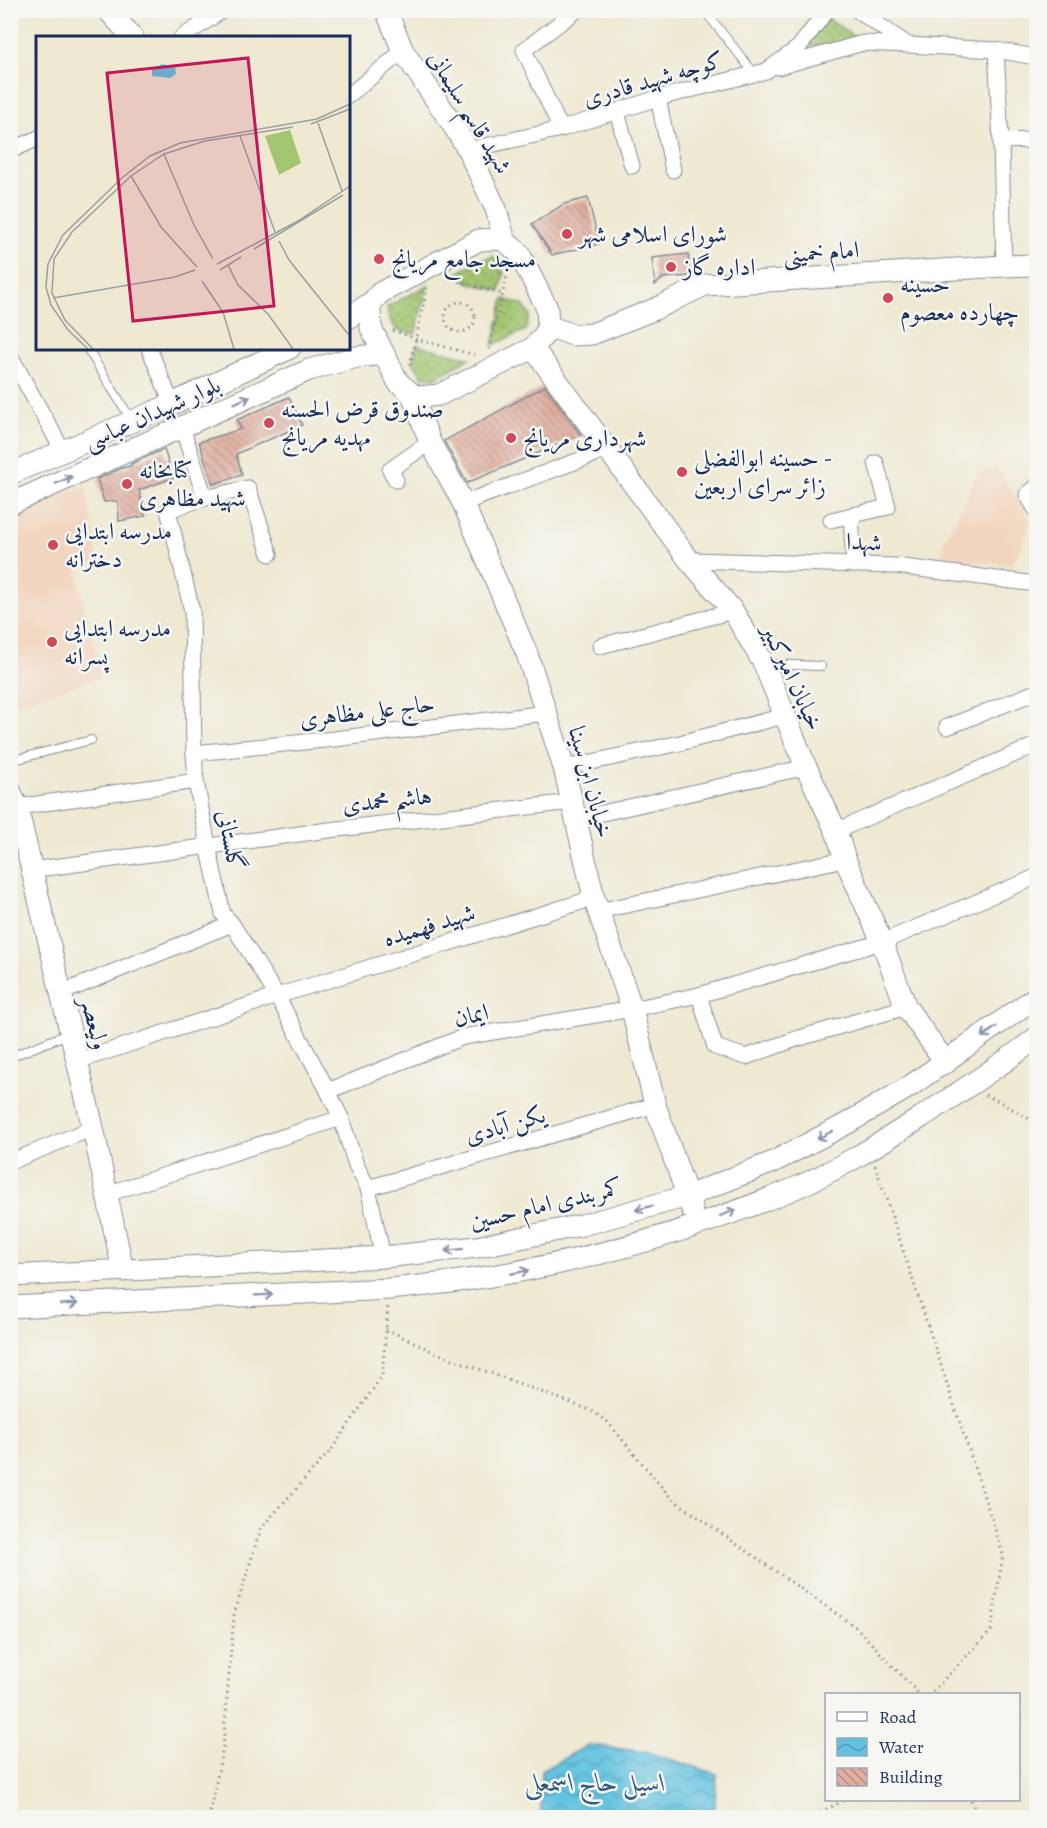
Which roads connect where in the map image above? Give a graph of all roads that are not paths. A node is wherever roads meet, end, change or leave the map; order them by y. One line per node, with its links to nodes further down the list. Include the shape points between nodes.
1 (108, 10): 8 (main road)
2 (223, 10): 9 (street)
3 (386, 10): 12 (main road, شهید قاسم سلیمانی)
4 (577, 10): 18 (street, via 524,50)
5 (704, 10): 14 (lane)
6 (826, 10): 14 (street, کوچه شهید قادری, via 800,47)
7 (856, 10): 10 (street)
8 (131, 36)
9 (184, 36)
10 (908, 45): 11 (street); 14 (street, via 863,43)
11 (996, 50): 13 (street); 21 (street)
12 (404, 51): 15 (street); 22 (main road, شهید قاسم سلیمانی)
13 (1036, 57)
14 (760, 72): 16 (street, کوچه شهید قادری)
15 (350, 94)
16 (658, 98): 17 (street, کوچه شهید قادری); 25 (street)
17 (616, 112): 18 (street, کوچه شهید قادری); 24 (street)
18 (561, 129): 22 (street, کوچه شهید قادری)
19 (36, 139): 23 (street)
20 (1036, 140): 21 (street)
21 (1001, 141): 28 (street)
22 (468, 150): 26 (main road, شهید قاسم سلیمانی, via 496,209)
23 (10, 151)
24 (632, 166)
25 (673, 170)
26 (505, 241): 29 (main road, via 479,240 380,293); 31 (main road, via 519,253 547,308)
27 (1036, 265): 28 (main road, امام خمینی)
28 (1004, 266): 31 (main road, امام خمینی, via 705,285 592,334 573,335)
29 (372, 302): 30 (main road); 36 (main road, via 371,328)
30 (350, 317)
31 (548, 326): 32 (main road)
32 (533, 348): 38 (main road, via 439,395); 43 (main road, خیابان امیرکبیر)
33 (88, 350): 40 (lane)
34 (150, 350): 39 (street)
35 (286, 350): 39 (main road, بلوار شهیدان عباسی)
36 (395, 350): 38 (main road, via 398,382); 41 (main road, بلوار شهیدان عباسی, one-way to 36, via 309,370)
37 (10, 355): 44 (street)
38 (412, 394): 42 (main road, خیابان ابن سینا)
39 (172, 404): 40 (main road, بلوار شهیدان عباسی)
40 (132, 422): 44 (main road, بلوار شهیدان عباسی)
41 (182, 427): 49 (street); 51 (main road, بلوار شهیدان عباسی, one-way to 41)
42 (430, 442): 47 (street, via 390,470); 50 (main road, خیابان ابن سینا)
43 (607, 450): 50 (street); 56 (main road, خیابان امیرکبیر)
44 (63, 451): 46 (main road, بلوار شهیدان عباسی)
45 (876, 463): 53 (street, via 888,507)
46 (10, 474)
47 (396, 480)
48 (1032, 491): 52 (street)
49 (205, 498): 55 (street, via 248,488); 69 (street, گلستانی, via 168,510 192,611)
50 (463, 503): 64 (main road, خیابان ابن سینا, via 527,654)
51 (10, 504)
52 (1036, 510)
53 (851, 515): 54 (street); 57 (street)
54 (831, 520)
55 (270, 554)
56 (688, 560): 57 (street, شهدا); 59 (main road, خیابان امیرکبیر)
57 (854, 565): 58 (street, شهدا, via 896,566)
58 (1036, 584)
59 (733, 611): 60 (street); 61 (main road, خیابان امیرکبیر)
60 (600, 646)
61 (764, 664): 62 (lane); 65 (main road, خیابان امیرکبیر)
62 (820, 666)
63 (1036, 692): 66 (street)
64 (546, 713): 69 (street, حاج علی مظاهری); 72 (main road, خیابان ابن سینا)
65 (784, 716): 71 (main road, خیابان امیرکبیر); 72 (street)
66 (947, 727)
67 (91, 740): 70 (lane)
68 (1036, 745): 76 (street)
69 (194, 753): 73 (street, گلستانی)
70 (10, 761)
71 (806, 767): 75 (street, هاشم محمدی); 76 (main road, خیابان امیرکبیر)
72 (564, 768): 75 (main road, خیابان ابن سینا)
73 (196, 781): 74 (street); 77 (street, گلستانی)
74 (14, 798): 79 (main road, ولیعصر)
75 (574, 811): 77 (street, هاشم محمدی, via 328,830); 81 (main road, خیابان ابن سینا)
76 (836, 831): 78 (main road, خیابان امیرکبیر)
77 (208, 846): 79 (street, هاشم محمدی); 82 (street, گلستانی, via 223,914)
78 (844, 859): 81 (street, شهید فهمیده); 83 (main road, خیابان امیرکبیر)
79 (31, 870): 84 (main road, ولیعصر)
80 (1036, 877): 83 (street, ایمان)
81 (596, 904): 86 (street, شهید فهمیده); 89 (main road, خیابان ابن سینا)
82 (232, 924): 84 (street); 86 (street, گلستانی)
83 (882, 942): 85 (street, ایمان); 88 (main road, خیابان امیرکبیر)
84 (61, 993): 90 (main road, ولیعصر)
85 (699, 994): 88 (street, via 715,1047 746,1057); 89 (street, ایمان)
86 (277, 996): 93 (street, شهید فهمیده); 95 (street, گلستانی)
87 (1036, 997): 94 (main road, کمربندی امام حسین, one-way to 94)
88 (906, 1007): 94 (main road, خیابان امیرکبیر)
89 (632, 1009): 95 (street, ایمان, via 463,1037); 96 (main road, خیابان ابن سینا)
90 (71, 1032): 92 (lane); 93 (main road, ولیعصر)
91 (1036, 1038): 103 (main road, one-way to 91, via 795,1188 870,1149 967,1088)
92 (10, 1057)
93 (78, 1061): 98 (main road, ولیعصر)
94 (946, 1063): 102 (main road, کمربندی امام حسین, one-way to 102, via 909,1088 773,1162)
95 (328, 1091): 97 (street, گلستانی)
96 (655, 1105): 100 (street, یکن آبادی); 102 (main road, خیابان ابن سینا)
97 (341, 1118): 100 (street, گلستانی); 101 (street)
98 (93, 1128): 99 (street); 101 (main road, ولیعصر)
99 (10, 1162)
100 (368, 1188): 104 (street, گلستانی)
101 (107, 1194): 105 (main road, ولیعصر)
102 (688, 1196): 103 (main road, خیابان ابن سینا); 104 (main road, کمربندی امام حسین, one-way to 104, via 530,1237)
103 (697, 1224): 107 (main road, one-way to 103, via 389,1289 486,1278 563,1263)
104 (382, 1257): 105 (main road, کمربندی امام حسین)
105 (123, 1271): 106 (main road, کمربندی امام حسین)
106 (10, 1276)
107 (10, 1307)

